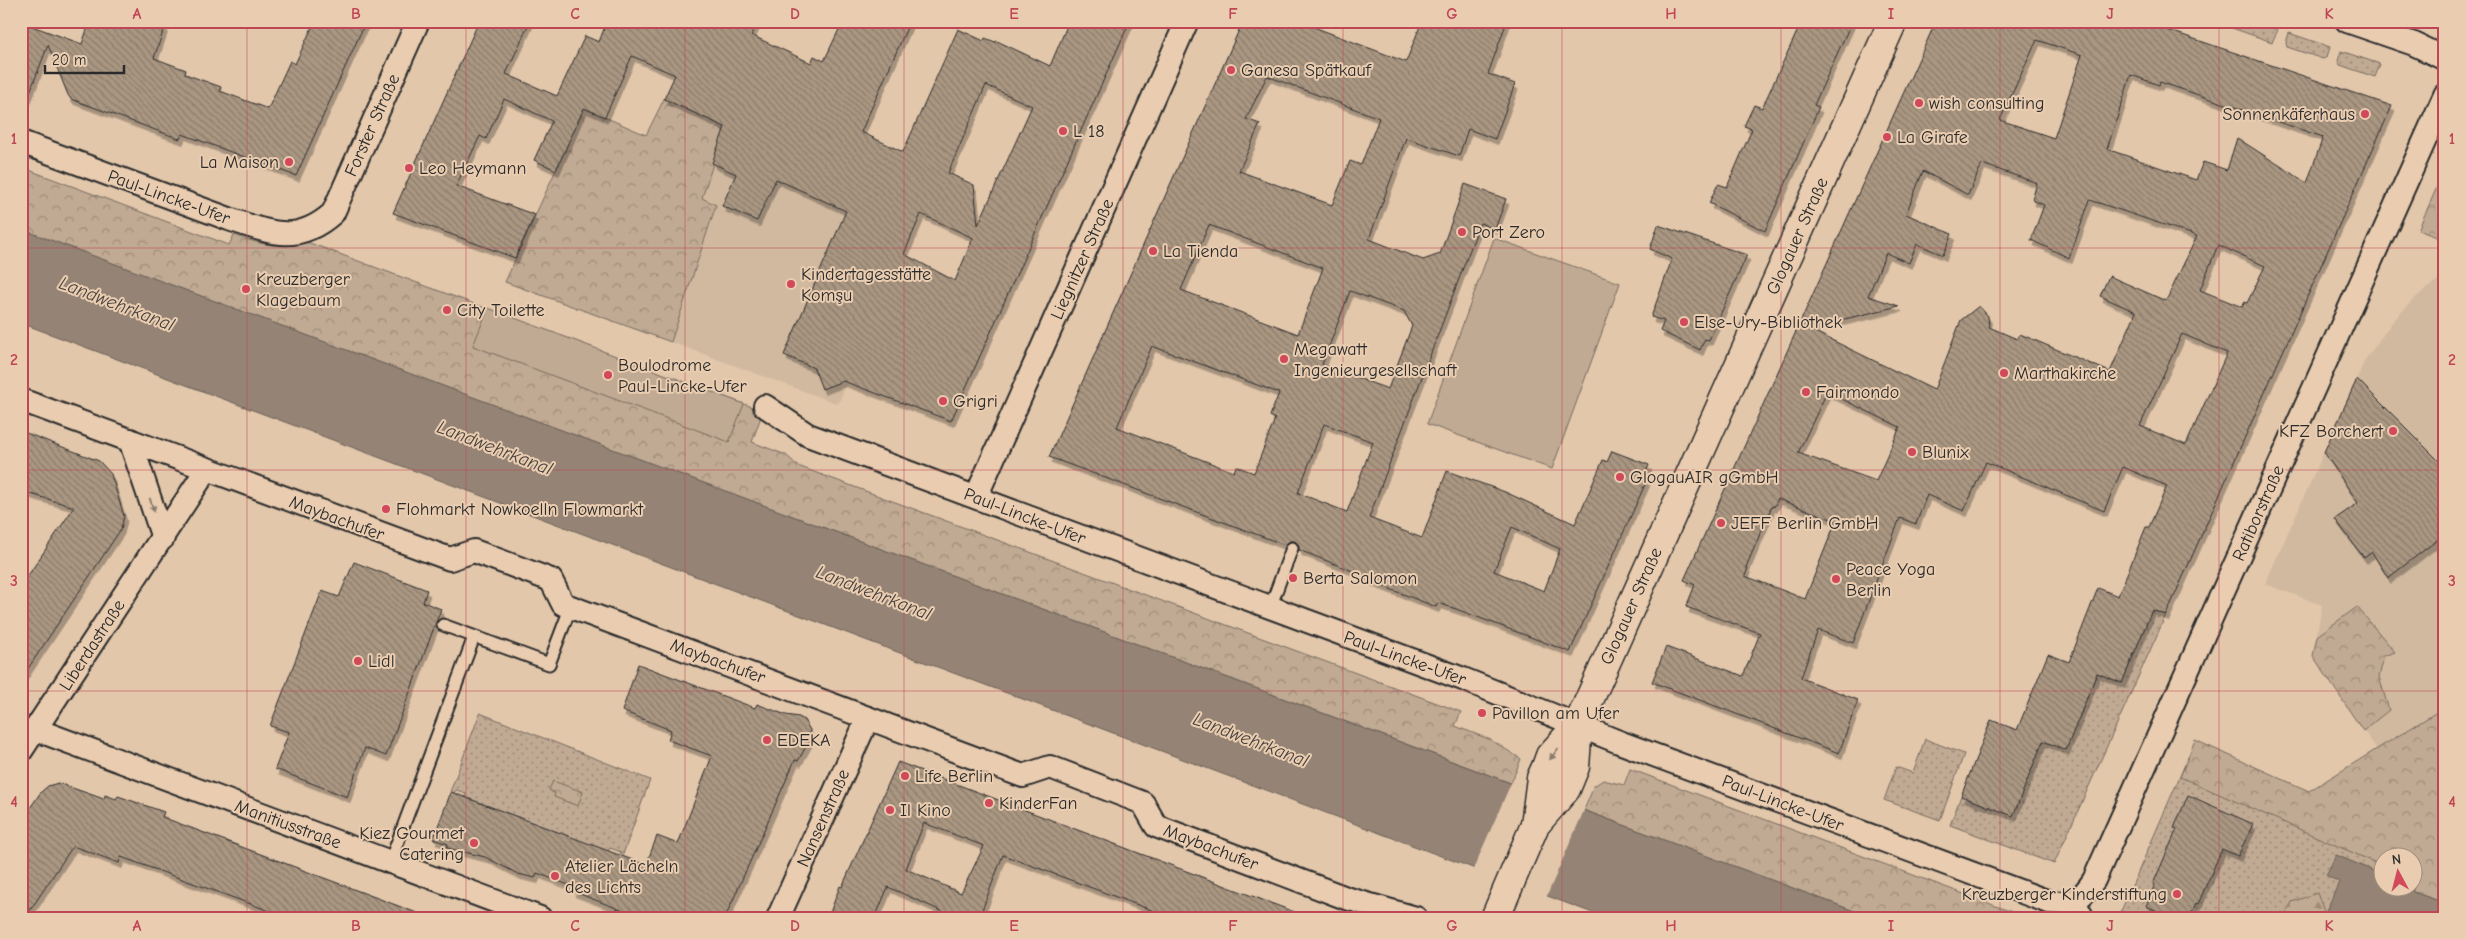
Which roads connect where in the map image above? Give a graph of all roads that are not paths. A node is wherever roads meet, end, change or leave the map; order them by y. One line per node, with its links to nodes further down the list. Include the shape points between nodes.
1 (418, 21): 8 (street, Forster Straße, via 333,213)
2 (1187, 21): 13 (street, Liegnitzer Straße)
3 (1893, 21): 21 (street, Glogauer Straße)
4 (2347, 21): 5 (street, via 2414,44)
5 (2445, 59)
6 (2445, 95): 26 (street, Ratiborstraße, via 2098,871)
7 (21, 142): 8 (street, Paul-Lincke-Ufer, via 263,230 292,235)
8 (320, 225)
9 (21, 400): 11 (street, Maybachufer)
10 (765, 406): 13 (street, Paul-Lincke-Ufer, via 808,435)
11 (130, 440): 12 (street, Maybachufer); 14 (street, one-way to 14)
12 (207, 469): 14 (street, Liberdastraße); 16 (street, Maybachufer, via 450,559 474,551 551,580 563,604)
13 (976, 497): 17 (street, Paul-Lincke-Ufer)
14 (163, 538): 22 (street, Liberdastraße)
15 (1292, 548): 17 (lane)
16 (571, 606): 19 (lane, via 549,664); 20 (street, Maybachufer)
17 (1270, 608): 21 (street, Paul-Lincke-Ufer)
18 (443, 625): 19 (lane)
19 (474, 637): 24 (lane)
20 (868, 718): 28 (street, Nansenstraße); 29 (street, Maybachufer, via 1023,776 1050,767 1143,802 1156,826 1346,898)
21 (1578, 725): 25 (street, Paul-Lincke-Ufer); 30 (street, Glogauer Straße, via 1550,756 1541,778 1550,792)
22 (37, 730): 23 (street, Liberdastraße); 24 (street, Manitiusstraße)
23 (21, 752)
24 (390, 862): 27 (street, Manitiusstraße)
25 (2048, 902): 26 (street, Ratiborstraße)
26 (2084, 909)
27 (540, 918)
28 (778, 918)
29 (1416, 918)
30 (1495, 918)

